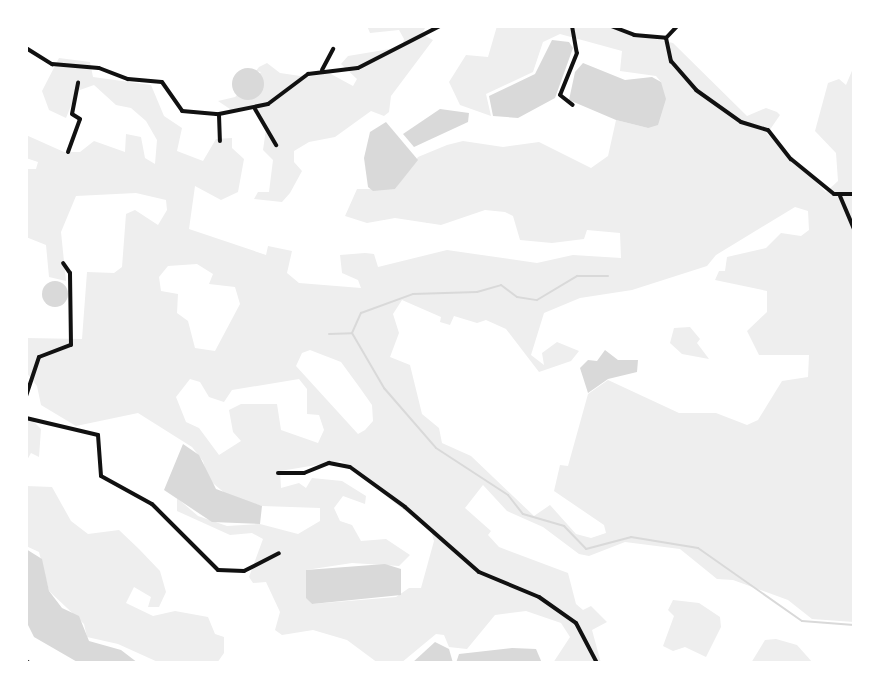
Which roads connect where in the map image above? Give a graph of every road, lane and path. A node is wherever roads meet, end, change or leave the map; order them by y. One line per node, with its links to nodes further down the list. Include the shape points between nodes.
1 (440, 26): 8 (street, via 358,68)
2 (572, 26): 10 (street, via 577,53 560,95)
3 (611, 26): 5 (street)
4 (677, 26): 5 (street)
5 (666, 38): 17 (street, via 671,61 696,90 741,122 768,130 791,159)
6 (26, 48): 12 (street, via 52,64 162,82 182,111)
7 (333, 49): 8 (street)
8 (322, 70): 11 (street, via 298,79)
9 (78, 83): 15 (street, via 72,114 80,119)
10 (573, 105)
11 (255, 109): 12 (street); 14 (street)
12 (219, 114): 13 (street)
13 (220, 141)
14 (276, 145)
15 (68, 152)
16 (854, 194): 17 (street)
17 (840, 196): 18 (street)
18 (854, 229)
19 (63, 263): 20 (street, via 70,273 71,345 39,357)
20 (26, 396)
21 (26, 418): 23 (street, via 98,435 101,476 152,504 218,570 244,571)
22 (278, 473): 24 (street, via 304,473 329,463 350,467 479,572 539,597 576,623)
23 (279, 553)
24 (597, 663)

